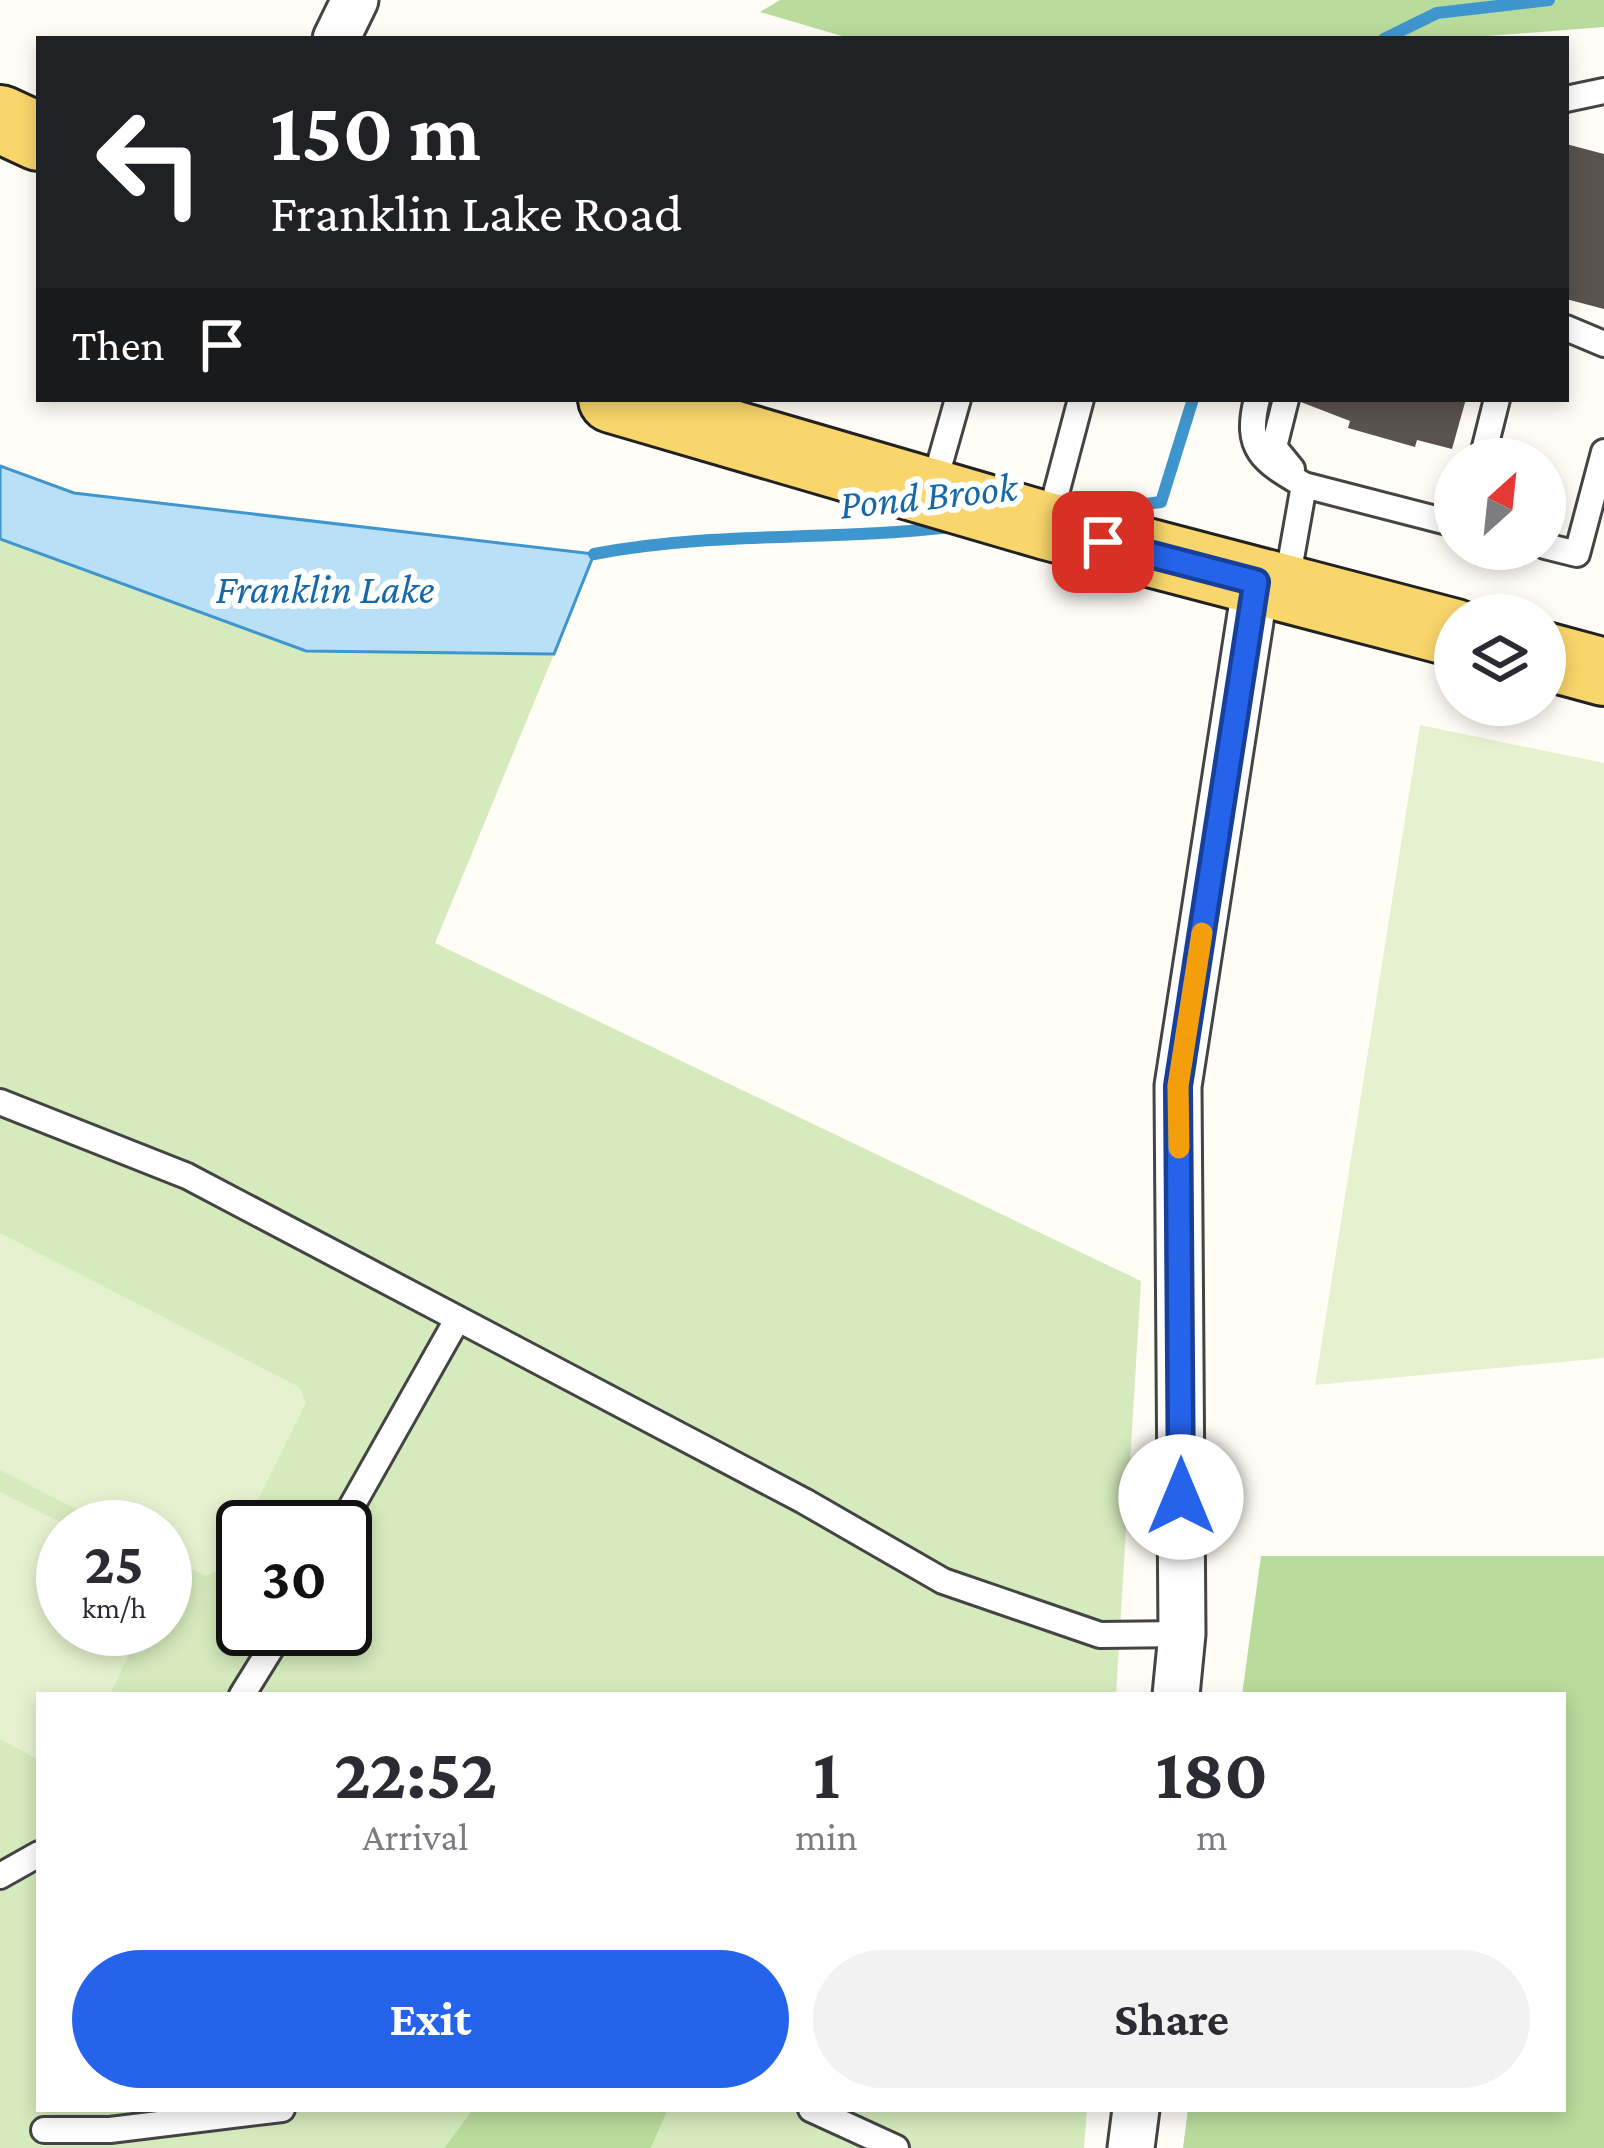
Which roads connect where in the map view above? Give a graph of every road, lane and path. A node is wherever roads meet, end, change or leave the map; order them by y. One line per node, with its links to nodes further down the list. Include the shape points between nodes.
1 (356, 0): 2 (street)
2 (337, 36)
3 (1604, 92): 4 (lane)
4 (1569, 98)
5 (0, 118): 6 (main road)
6 (36, 136)
7 (1569, 329): 8 (lane)
8 (1604, 344)
9 (622, 402): 18 (main road)
10 (1080, 402): 19 (lane, via 1067,454)
11 (1256, 402): 17 (lane, via 1250,427 1264,461)
12 (1285, 402): 17 (lane, via 1274,447)
13 (1496, 402): 15 (lane)
14 (955, 410): 18 (lane)
15 (1487, 438)
16 (1604, 452): 21 (lane, via 1577,554)
17 (1304, 485): 20 (lane); 22 (lane)
18 (910, 487): 19 (main road)
19 (1070, 517): 22 (main road)
20 (1434, 519)
21 (1566, 551)
22 (1271, 585): 23 (main road); 29 (street, via 1178,1086)
23 (1434, 628)
24 (1566, 662): 25 (main road)
25 (1604, 672)
26 (0, 1102): 27 (lane, via 187,1176)
27 (458, 1320): 28 (lane); 29 (lane, via 943,1581 1100,1635)
28 (355, 1500)
29 (1182, 1634): 32 (street)
30 (266, 1656): 31 (lane)
31 (244, 1692)
32 (1176, 1692)
33 (36, 1856): 34 (lane)
34 (0, 1876)
35 (257, 2112): 38 (lane)
36 (818, 2112): 39 (lane)
37 (1136, 2112): 40 (street)
38 (44, 2130)
39 (896, 2148)
40 (1131, 2148)

